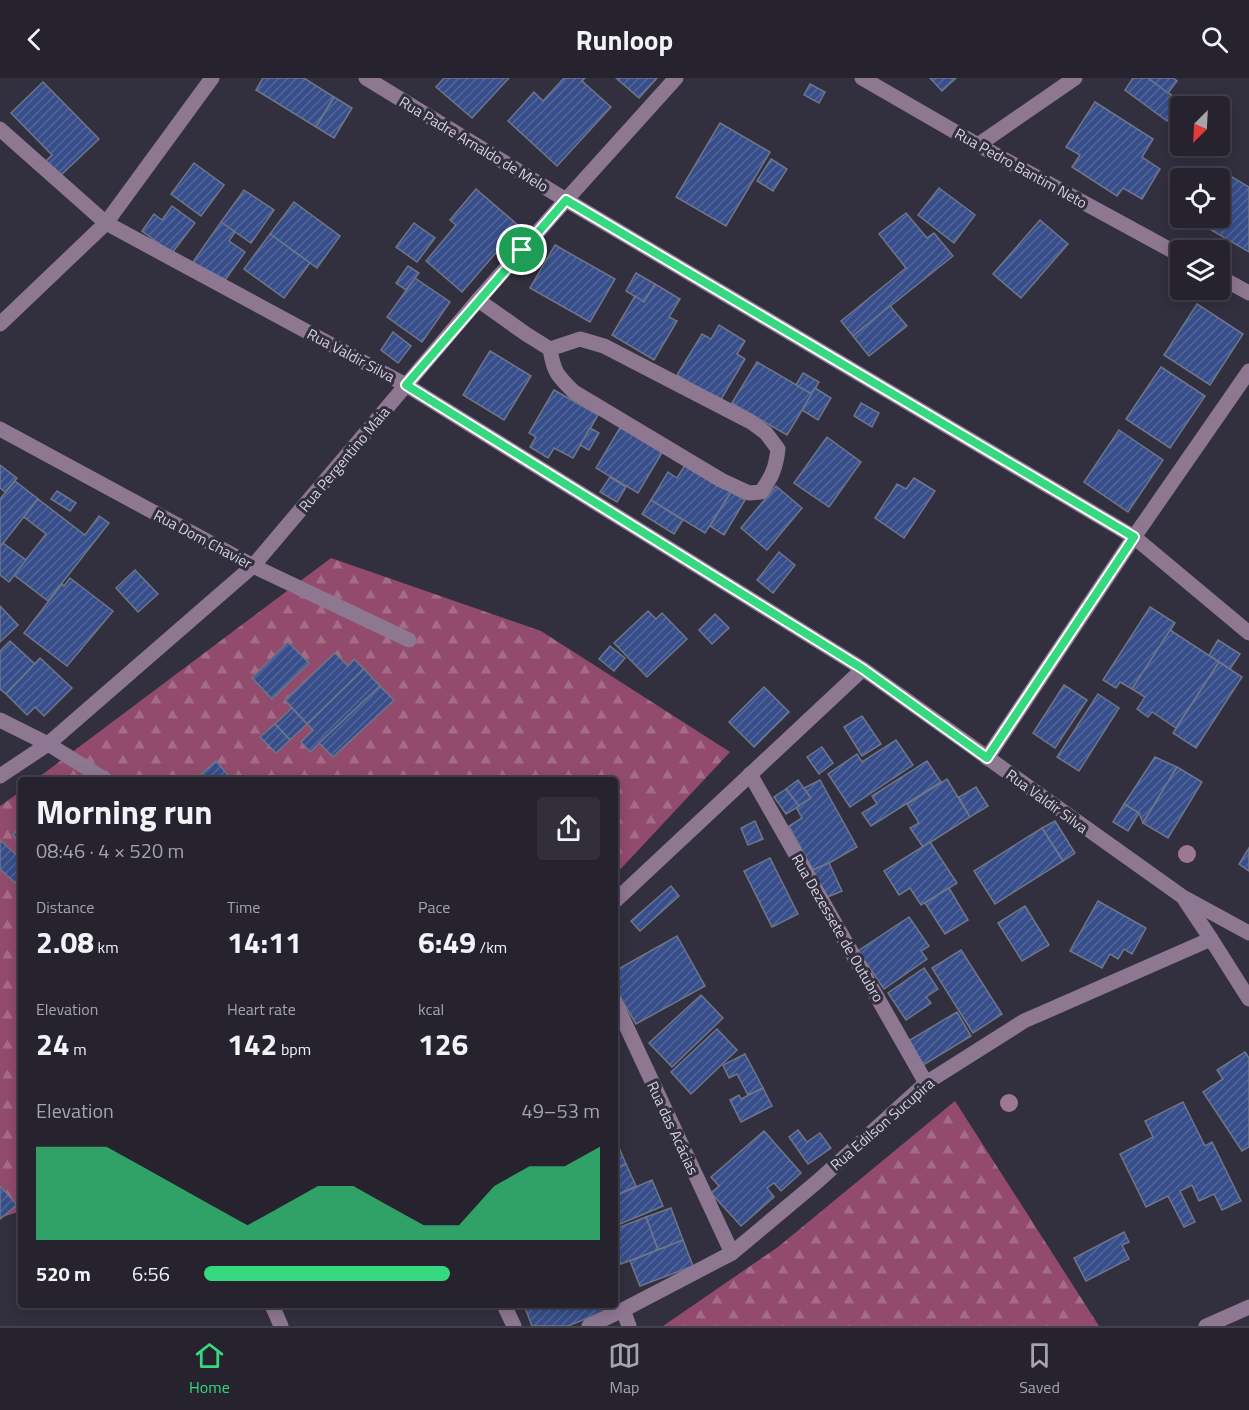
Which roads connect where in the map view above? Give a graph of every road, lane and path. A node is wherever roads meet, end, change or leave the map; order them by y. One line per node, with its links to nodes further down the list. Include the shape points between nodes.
1 (212, 78): 9 (street)
2 (366, 78): 8 (street, Rua Padre Arnaldo de Melo)
3 (676, 78): 8 (street, Rua Pergentino Maia)
4 (862, 78): 7 (street, Rua Pedro Bantim Neto)
5 (1075, 78): 7 (street)
6 (0, 129): 9 (street, Rua Valdir Silva)
7 (978, 145): 10 (street, Rua Pedro Bantim Neto)
8 (566, 200): 13 (street, Rua Pergentino Maia); 19 (street, Rua Padre Arnaldo de Melo)
9 (106, 223): 14 (street); 17 (street, Rua Valdir Silva)
10 (1170, 250)
11 (1230, 283): 12 (street)
12 (1249, 293)
13 (478, 300): 15 (street); 17 (street, Rua Pergentino Maia)
14 (0, 324)
15 (550, 349): 15 (street, via 580,339 604,346 751,422 778,449 770,479 761,492 749,493 721,480 574,392 557,374)
16 (1249, 371): 19 (street)
17 (406, 385): 20 (street, Rua Pergentino Maia); 23 (street, Rua Valdir Silva)
18 (0, 429): 20 (street, Rua Dom Chavier)
19 (1134, 537): 21 (street, Rua Padre Arnaldo de Melo); 26 (street)
20 (253, 566): 22 (street, Rua Dom Chavier); 25 (street, Rua Pergentino Maia)
21 (1249, 633)
22 (409, 640)
23 (863, 669): 26 (street, Rua Valdir Silva); 27 (street)
24 (0, 720): 25 (street)
25 (48, 744): 28 (street, Rua Pergentino Maia); 29 (street)
26 (987, 758): 30 (street, Rua Valdir Silva)
27 (750, 774): 31 (street); 36 (street, Rua Dezessete de Outubro)
28 (0, 776)
29 (101, 777)
30 (1183, 897): 32 (street, Rua Valdir Silva); 33 (street)
31 (618, 898)
32 (1249, 933)
33 (1211, 939): 34 (street); 36 (street, Rua Edilson Sucupira, via 1024,1021)
34 (1249, 999)
35 (618, 1008): 37 (street, Rua das Acácias)
36 (926, 1083): 37 (street, Rua Edilson Sucupira)
37 (732, 1253): 41 (street, Rua Edilson Sucupira)
38 (1249, 1307): 46 (street)
39 (273, 1308): 42 (street)
40 (505, 1308): 43 (street)
41 (623, 1310): 44 (street, Rua Edilson Sucupira); 45 (street)
42 (281, 1326)
43 (514, 1326)
44 (589, 1326)
45 (629, 1326)
46 (1206, 1326)

